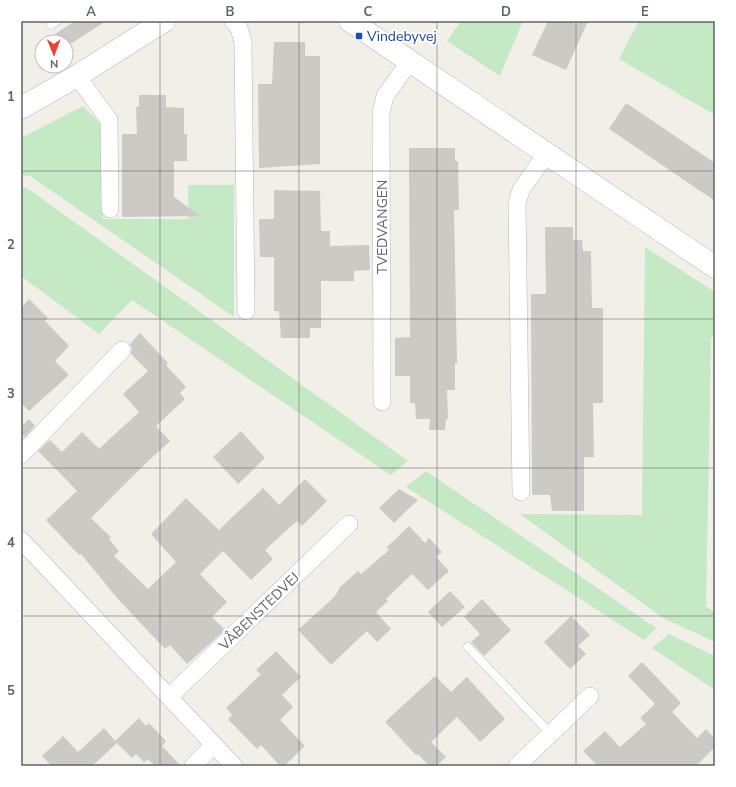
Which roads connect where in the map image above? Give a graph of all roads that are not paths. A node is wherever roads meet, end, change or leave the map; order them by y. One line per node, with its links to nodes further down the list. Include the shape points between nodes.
1 (164, 21): 5 (street)
2 (233, 21): 10 (street, via 239,28 244,42)
3 (350, 21): 4 (street)
4 (410, 61): 7 (street); 12 (street, TVEDVANGEN, via 385,96 382,113)
5 (77, 76): 6 (street); 8 (street, via 109,120)
6 (21, 108)
7 (547, 153): 9 (street); 14 (street, via 521,190 517,203)
8 (110, 209)
9 (715, 267)
10 (246, 311)
11 (122, 350): 13 (street)
12 (382, 402)
13 (21, 455)
14 (521, 492)
15 (349, 524): 19 (street, VÅBENSTEDVEJ)
16 (21, 540): 19 (street)
17 (468, 647): 20 (lane)
18 (590, 696): 20 (street)
19 (169, 698): 21 (street)
20 (551, 734): 24 (street)
21 (214, 745): 22 (street); 23 (street)
22 (193, 766)
23 (234, 766)
24 (517, 766)

